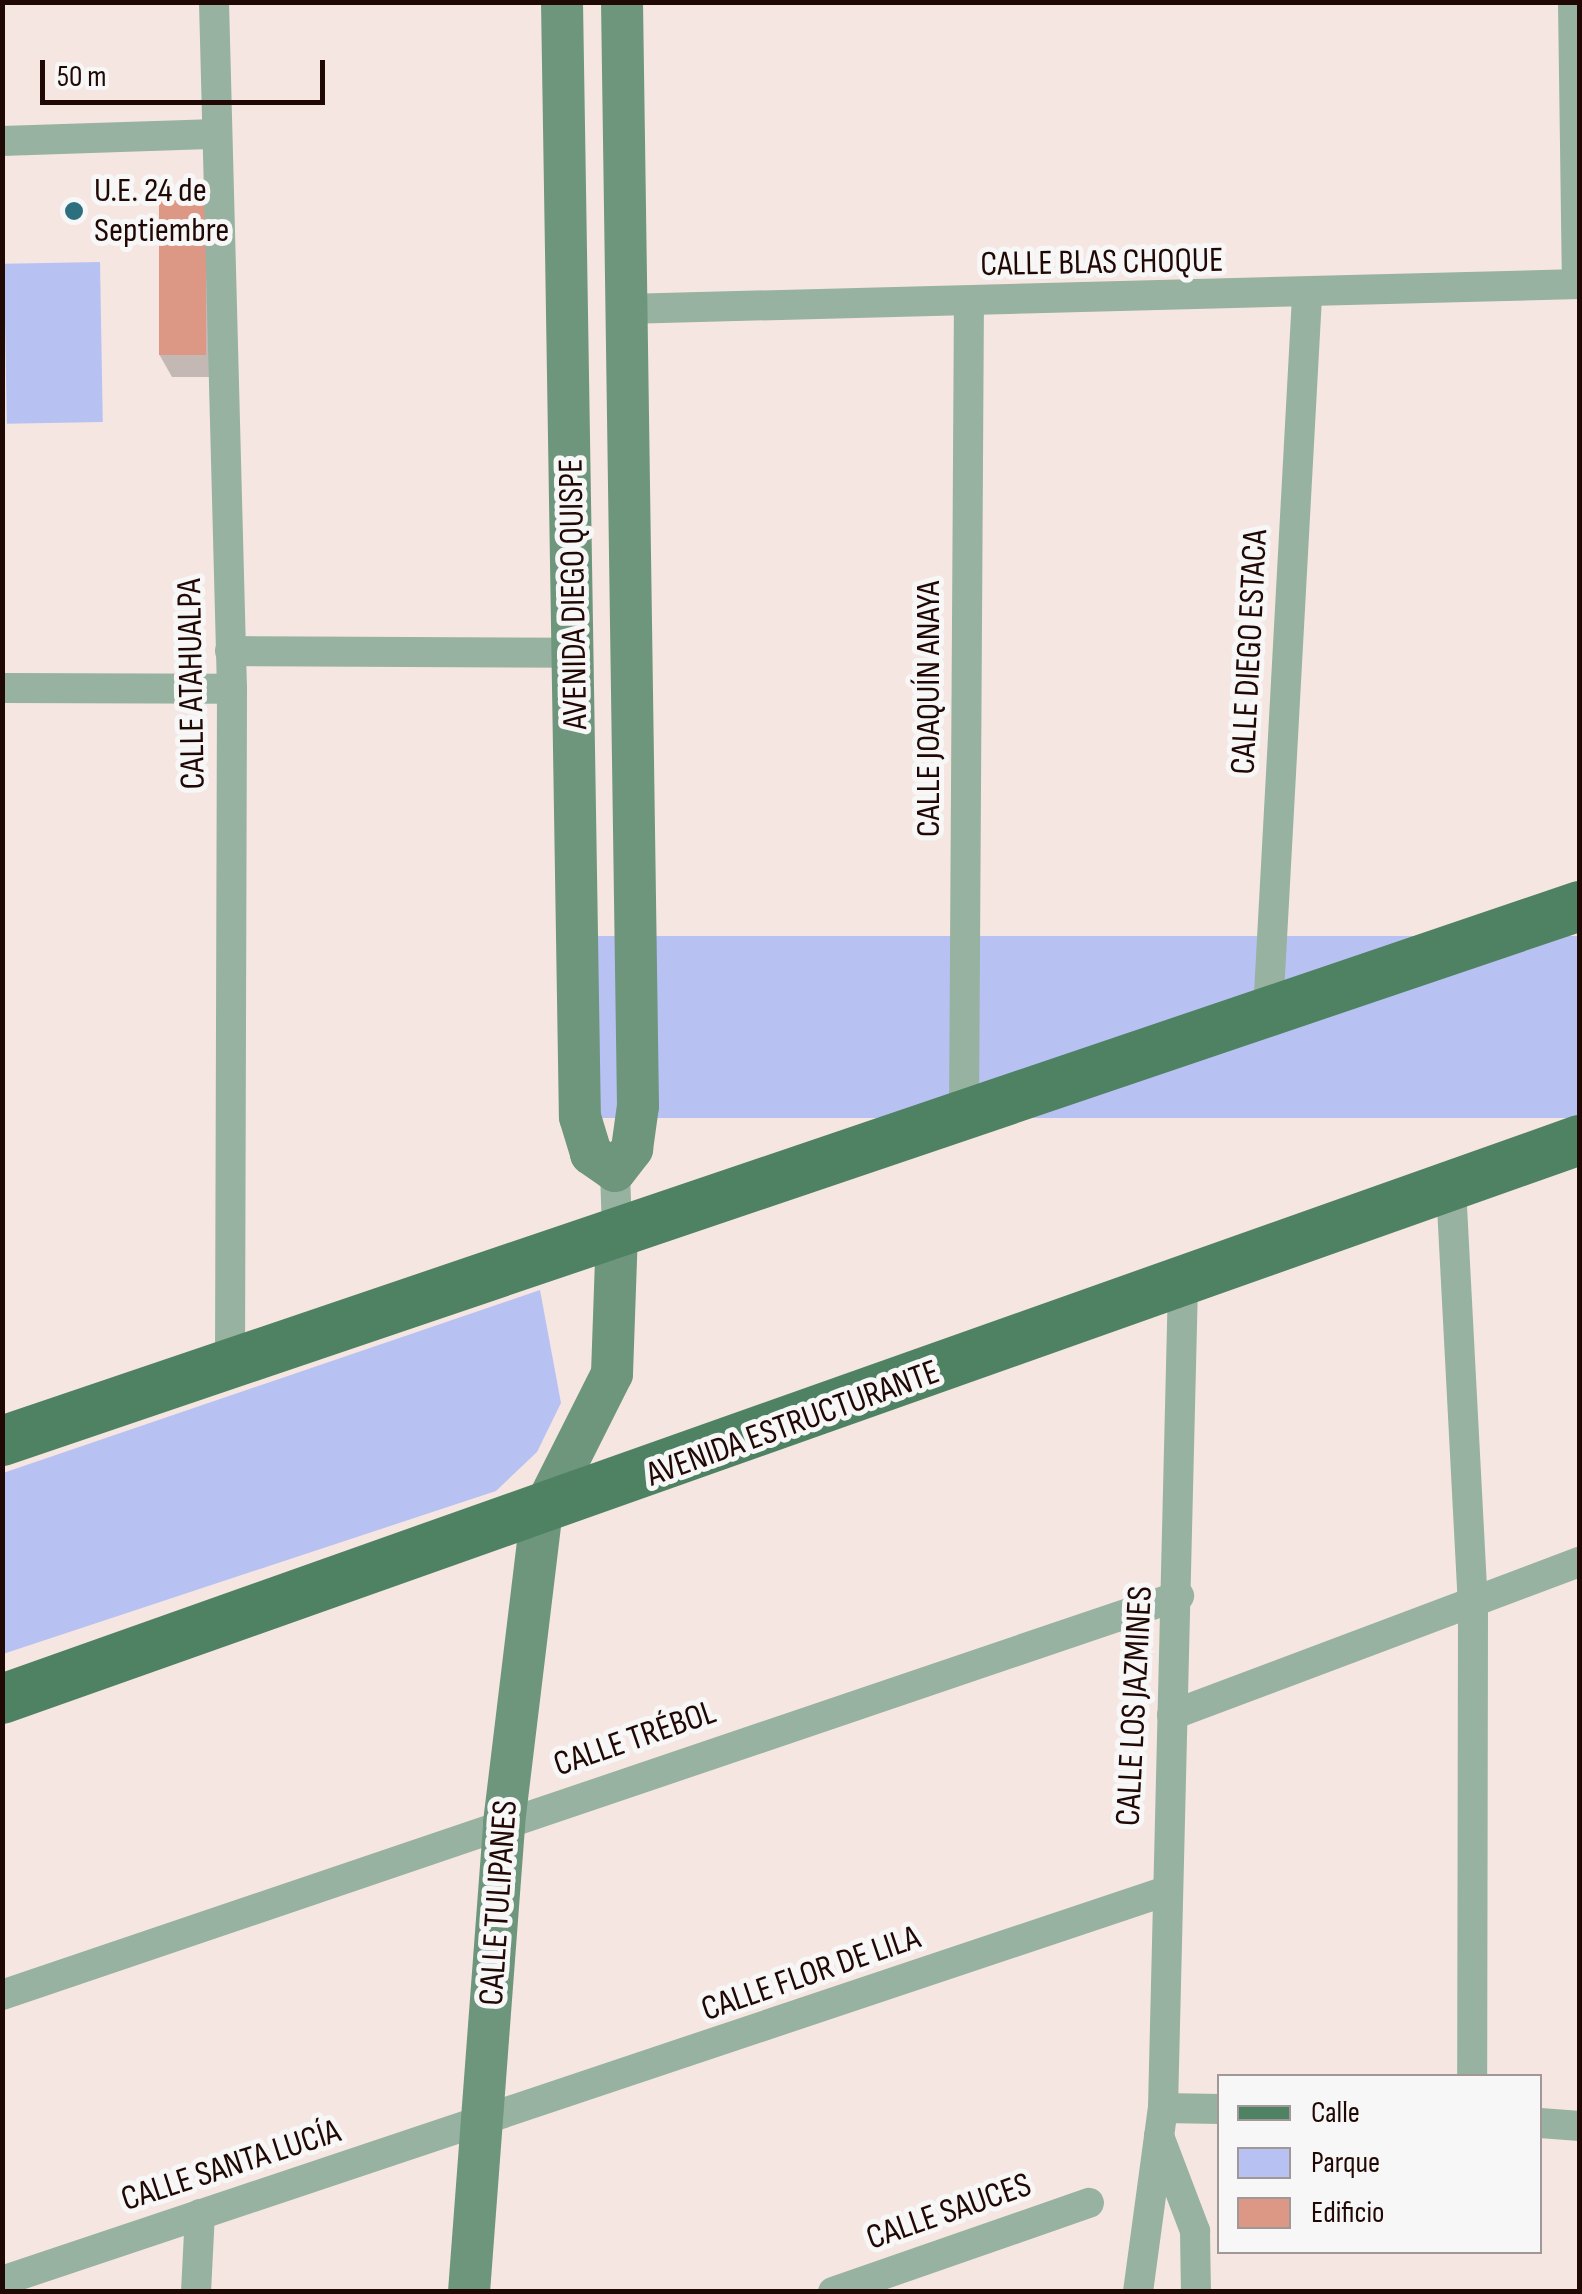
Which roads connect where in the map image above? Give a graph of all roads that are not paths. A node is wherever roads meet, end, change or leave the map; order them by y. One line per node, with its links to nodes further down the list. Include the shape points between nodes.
1 (214, 2): 5 (street, CALLE ATAHUALPA)
2 (562, 2): 12 (street, AVENIDA DIEGO QUISPE)
3 (622, 2): 10 (street, AVENIDA DIEGO QUISPE)
4 (1572, 2): 7 (street)
5 (218, 134): 6 (street); 11 (street, CALLE ATAHUALPA)
6 (2, 141)
7 (1578, 284): 8 (street, CALLE BLAS CHOQUE)
8 (1307, 297): 9 (street, CALLE BLAS CHOQUE); 16 (street, CALLE DIEGO ESTACA)
9 (969, 303): 10 (street, CALLE BLAS CHOQUE); 17 (street, CALLE JOAQUÍN ANAYA)
10 (625, 309): 19 (street, AVENIDA DIEGO QUISPE, via 638,1106 632,1148)
11 (230, 652): 12 (street); 14 (street, CALLE ATAHUALPA)
12 (576, 654): 19 (street, AVENIDA DIEGO QUISPE, via 580,1117 591,1154)
13 (2, 688): 14 (street)
14 (232, 689): 23 (street, CALLE ATAHUALPA)
15 (1580, 906): 16 (main road)
16 (1268, 1012): 17 (main road)
17 (964, 1115): 21 (main road)
18 (1580, 1140): 20 (main road, AVENIDA ESTRUCTURANTE)
19 (614, 1172): 21 (street, AVENIDA DIEGO QUISPE)
20 (1450, 1186): 22 (main road, AVENIDA ESTRUCTURANTE); 28 (street)
21 (617, 1232): 23 (main road); 25 (street, AVENIDA DIEGO QUISPE, via 612,1374)
22 (1183, 1282): 25 (main road, AVENIDA ESTRUCTURANTE); 27 (street, CALLE LOS JAZMINES)
23 (230, 1364): 24 (main road)
24 (2, 1441)
25 (541, 1516): 29 (main road, AVENIDA ESTRUCTURANTE); 31 (street, CALLE TULIPANES)
26 (1580, 1562): 28 (street)
27 (1179, 1596): 30 (street, CALLE LOS JAZMINES); 31 (street, CALLE TRÉBOL)
28 (1473, 1608): 30 (street); 34 (street)
29 (2, 1699)
30 (1172, 1714): 32 (street, CALLE LOS JAZMINES)
31 (504, 1822): 33 (street, CALLE TRÉBOL); 38 (street, CALLE TULIPANES)
32 (1163, 1892): 36 (street, CALLE LOS JAZMINES); 38 (street, CALLE FLOR DE LILA)
33 (2, 1995)
34 (1472, 2074)
35 (1217, 2110): 36 (street)
36 (1160, 2120): 46 (street, CALLE LOS JAZMINES); 47 (street, CALLE LOS JAZMINES, via 1195,2231)
37 (1542, 2122): 39 (street)
38 (483, 2126): 41 (street, CALLE SANTA LUCÍA); 45 (street, CALLE TULIPANES)
39 (1580, 2126)
40 (1089, 2202): 43 (street, CALLE SAUCES)
41 (200, 2214): 42 (street, CALLE SANTA LUCÍA); 44 (street)
42 (2, 2280)
43 (850, 2289)
44 (196, 2292)
45 (469, 2292)
46 (1138, 2292)
47 (1196, 2292)

